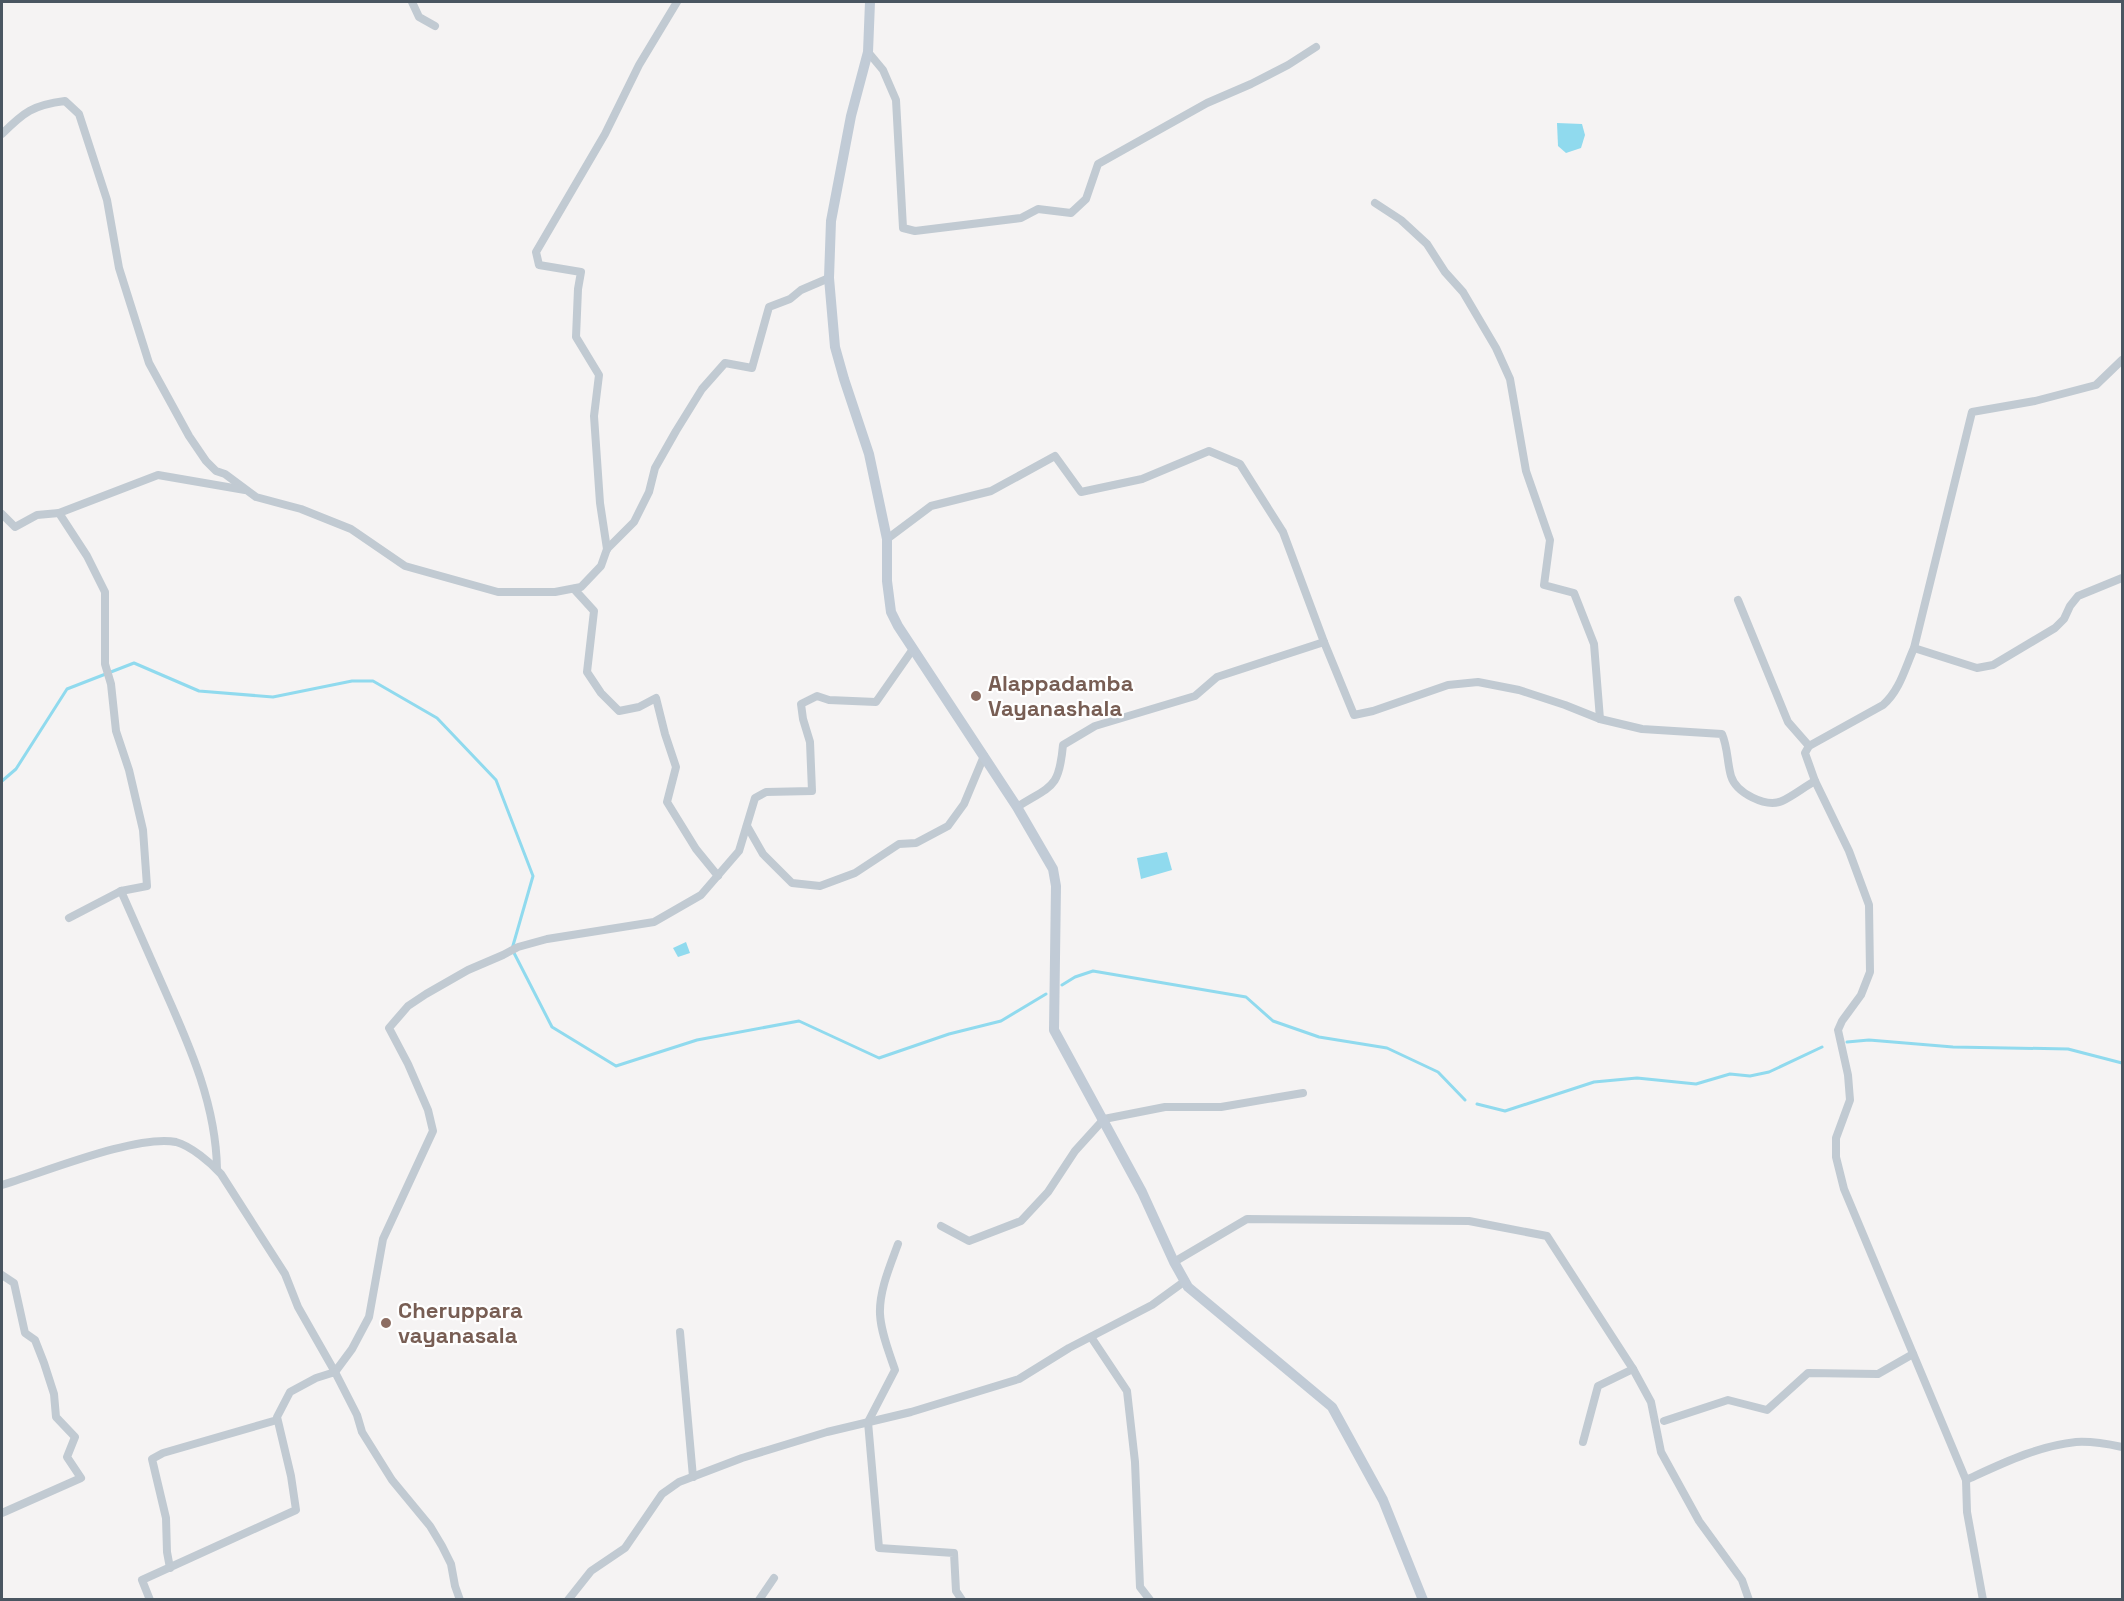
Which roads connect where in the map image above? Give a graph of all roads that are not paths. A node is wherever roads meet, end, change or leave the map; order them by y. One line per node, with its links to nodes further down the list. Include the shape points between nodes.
1 (412, 2): 4 (street, via 419,17)
2 (677, 2): 15 (street, via 536,252 539,265 581,272 576,338 599,375 594,416)
3 (870, 2): 6 (street)
4 (435, 26)
5 (1316, 47): 6 (street, via 1098,164 1086,199 1071,213 1038,209 1021,218 915,231 903,228 896,99 883,70)
6 (868, 52): 9 (street, via 831,221)
7 (2, 134): 11 (street, via 23,113 46,103 65,101 79,114 107,200 119,268 149,363 206,461)
8 (1374, 203): 22 (street, via 1401,220 1427,244 1463,292 1496,348 1510,380 1527,471 1550,540 1544,585 1574,593 1594,644)
9 (829, 279): 14 (street, via 835,347 869,454); 15 (street, via 770,307 752,368 725,363 702,389 655,468 649,492 634,522)
10 (2122, 360): 20 (street, via 2096,385 1972,412)
11 (248, 491): 12 (street, via 158,475); 17 (street, via 351,529 405,566 498,592)
12 (60, 513): 13 (street, via 37,515 15,527); 29 (street, via 105,592 105,664 116,730 143,830 147,886)
13 (2, 514)
14 (887, 539): 19 (street, via 931,506 991,491 1054,456 1081,492 1142,479 1209,451 1240,464 1283,532); 21 (street, via 891,612)
15 (607, 549): 17 (street, via 601,566 581,587)
16 (2122, 578): 20 (street, via 2078,596 2055,628 1993,665 1977,668)
17 (573, 589): 28 (street, via 594,611 587,672 619,711 656,699 676,767 667,802)
18 (1738, 600): 23 (street, via 1788,722)
19 (1324, 642): 22 (street, via 1354,715 1448,685 1478,682 1519,690); 26 (street, via 1217,677 1196,696 1095,726 1064,745 1061,769 1054,784)
20 (1914, 648): 23 (street, via 1893,696)
21 (913, 649): 24 (street); 27 (street, via 876,702 817,696 801,704 810,742 812,792 766,792 756,798)
22 (1600, 719): 25 (street, via 1642,729 1722,734 1732,779 1746,795 1760,801 1780,802)
23 (1809, 746): 25 (street, via 1805,753)
24 (984, 756): 26 (street); 27 (street, via 964,804 948,826 916,843 899,844 855,873 820,886 792,883 763,854)
25 (1815, 781): 42 (street, via 1849,851 1869,905 1870,972 1861,995 1839,1026 1850,1100 1836,1138 1836,1156 1844,1189)
26 (1017, 807): 32 (street, via 1053,869 1056,886 1054,1030)
27 (747, 826): 28 (street, via 739,851)
28 (718, 876): 44 (street, via 701,896 654,922 547,939 518,947 468,970 408,1006 389,1028 428,1110 433,1131 383,1239 369,1317)
29 (121, 891): 30 (street); 33 (street, via 206,1090 217,1147)
30 (69, 918)
31 (1303, 1093): 32 (street, via 1221,1107 1166,1107)
32 (1104, 1119): 35 (street, via 1022,1221 969,1241); 37 (street)
33 (217, 1169): 34 (street, via 178,1143 160,1141 115,1149); 44 (street, via 285,1274 298,1307)
34 (2, 1185)
35 (941, 1226)
36 (898, 1244): 47 (street, via 880,1313 894,1370)
37 (1174, 1262): 39 (street); 43 (street, via 1247,1219 1469,1221 1547,1236)
38 (2, 1275): 52 (street, via 14,1283 25,1333 35,1340 54,1394 56,1417 75,1437 67,1457 81,1478)
39 (1185, 1281): 41 (street, via 1152,1305); 61 (street, via 1332,1407 1383,1500)
40 (680, 1332): 50 (street)
41 (1091, 1337): 47 (street, via 1019,1379); 60 (street, via 1127,1391 1135,1462 1140,1587)
42 (1913, 1354): 46 (street, via 1878,1374 1808,1373 1767,1410 1728,1400); 51 (street)
43 (1633, 1369): 48 (street, via 1598,1386); 62 (street, via 1651,1402 1661,1452 1699,1521 1742,1580)
44 (335, 1372): 45 (street, via 290,1392); 56 (street, via 362,1432 392,1480 442,1546)
45 (277, 1420): 53 (street, via 296,1510); 53 (street, via 152,1459 166,1518)
46 (1664, 1421)
47 (868, 1422): 50 (street, via 742,1458); 59 (street, via 879,1548 954,1554 956,1591)
48 (1583, 1442)
49 (2122, 1447): 51 (street, via 2079,1442 2057,1445)
50 (693, 1477): 57 (street, via 662,1494 632,1540 591,1571)
51 (1966, 1480): 63 (street, via 1967,1512)
52 (2, 1513)
53 (170, 1568): 55 (street, via 142,1580)
54 (774, 1578): 58 (street)
55 (150, 1599)
56 (460, 1599)
57 (568, 1599)
58 (759, 1599)
59 (962, 1599)
60 (1150, 1599)
61 (1423, 1599)
62 (1749, 1599)
63 (1983, 1599)

